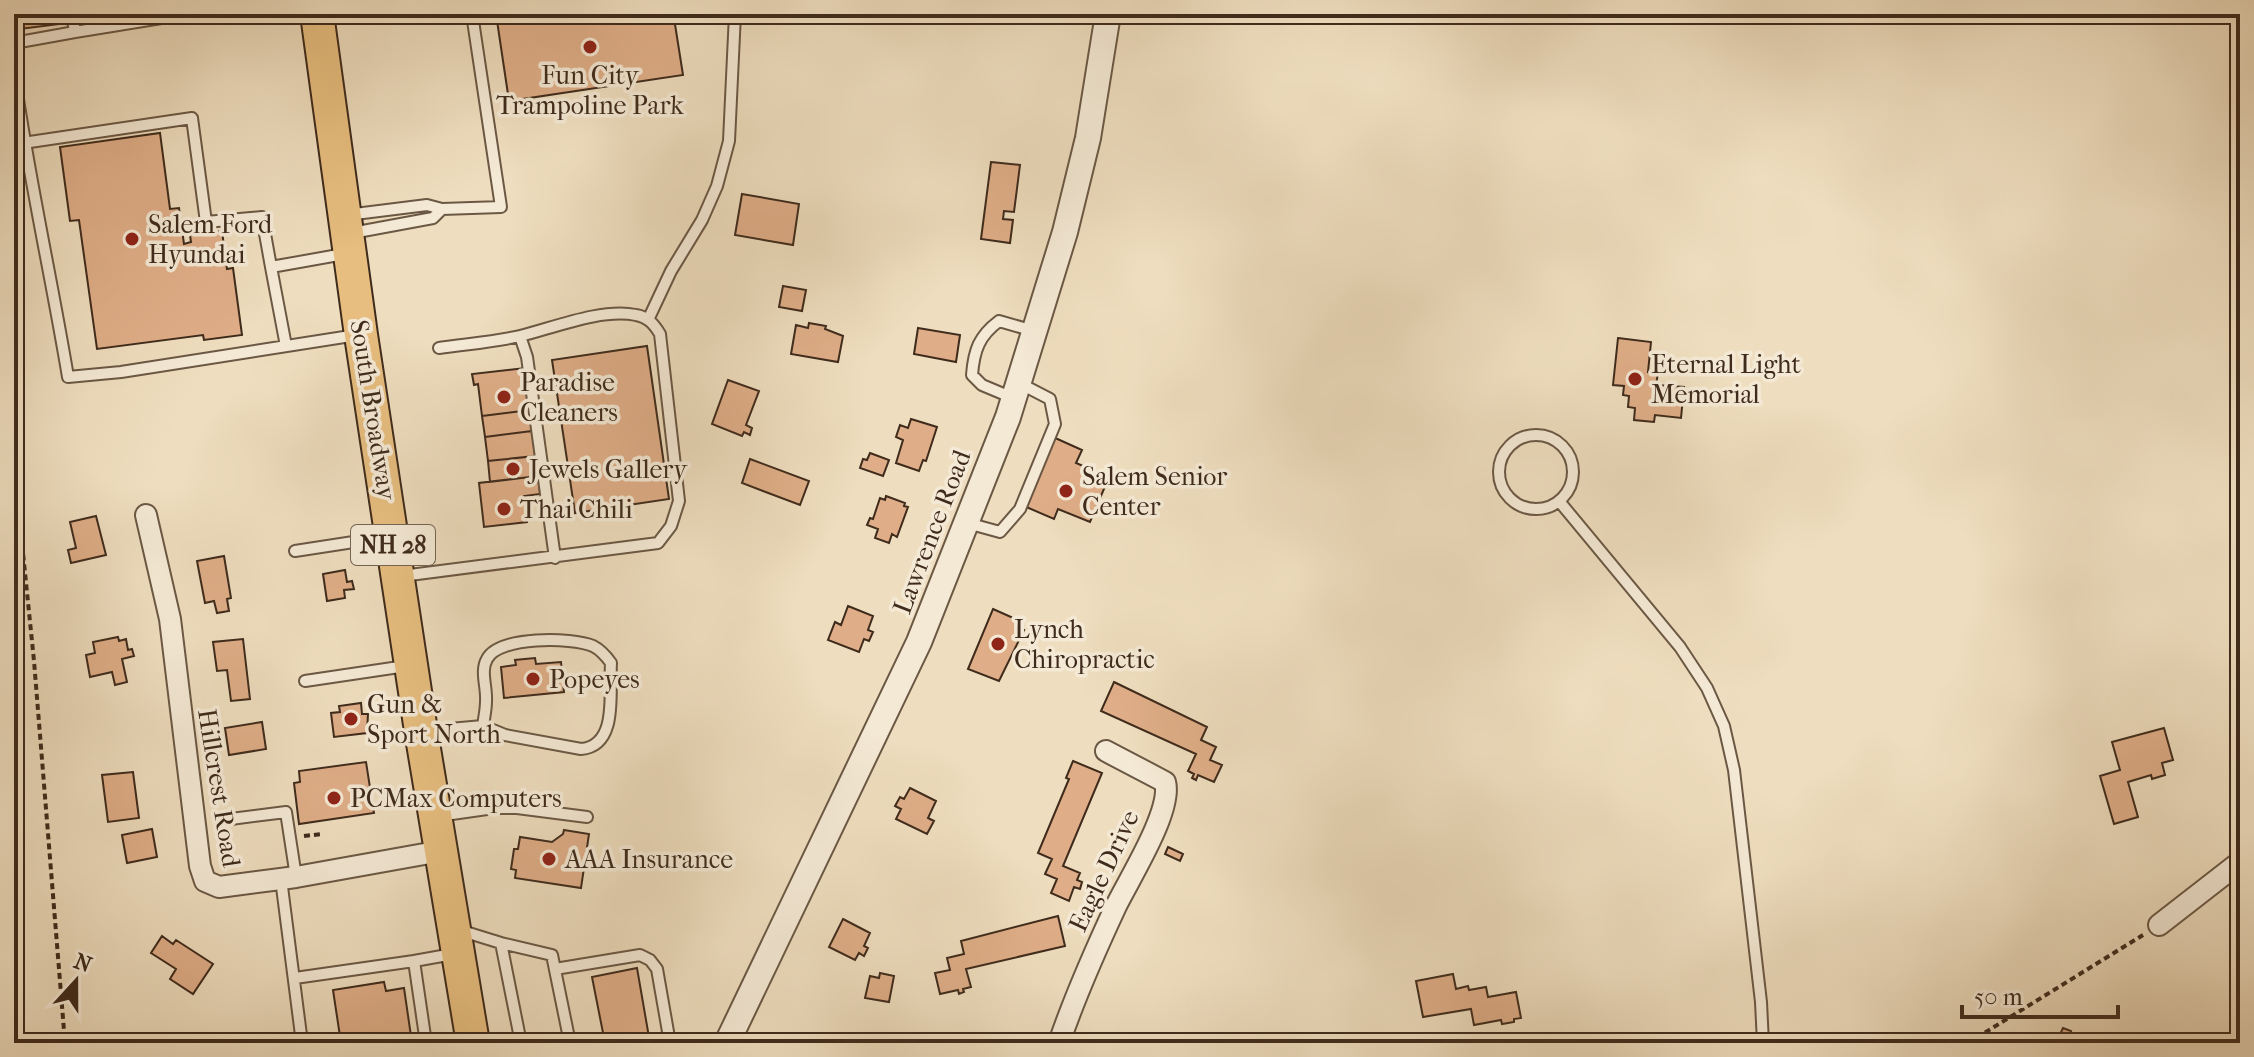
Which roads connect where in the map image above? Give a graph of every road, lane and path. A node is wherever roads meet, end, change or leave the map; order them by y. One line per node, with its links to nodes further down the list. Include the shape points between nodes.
1 (72, 14): 7 (lane)
2 (186, 14): 7 (lane)
3 (317, 14): 12 (main road, South Broadway / NH 28)
4 (472, 14): 11 (lane, via 501,207)
5 (735, 14): 14 (lane, via 729,141 717,186)
6 (1108, 14): 15 (street, Lawrence Road, via 1088,138)
7 (75, 32): 8 (lane)
8 (14, 43)
9 (14, 72): 10 (lane)
10 (23, 143): 13 (lane, via 192,118 206,222 262,217); 18 (lane, via 68,377)
11 (442, 209): 12 (lane, via 433,218); 12 (lane, via 427,205)
12 (347, 234): 13 (lane); 16 (main road, South Broadway / NH 28)
13 (271, 267): 18 (lane)
14 (648, 320): 17 (lane, via 627,314 585,318); 27 (lane, via 660,334 679,490 671,526 658,543)
15 (1036, 332): 20 (street, Lawrence Road); 20 (lane, via 999,321 984,332 973,353 972,375 982,385)
16 (361, 335): 18 (lane); 25 (main road, South Broadway / NH 28)
17 (520, 336): 19 (lane); 27 (lane)
18 (286, 346)
19 (439, 348)
20 (1017, 391): 24 (street, Lawrence Road); 24 (lane, via 1050,399 1055,424 1020,509 1000,532)
21 (14, 465): 48 (path)
22 (1559, 501): 22 (lane, via 1573,475 1567,452 1559,443 1536,436 1513,444 1505,453 1500,476 1510,498 1531,509); 56 (lane, via 1680,647 1724,726 1734,770)
23 (146, 515): 39 (street, Hillcrest Road, via 170,619 205,881 219,887)
24 (967, 523): 54 (street, Lawrence Road, via 907,669)
25 (392, 536): 26 (lane); 28 (main road, South Broadway / NH 28)
26 (295, 551)
27 (555, 558): 28 (lane)
28 (398, 577): 29 (main road, South Broadway / NH 28)
29 (412, 665): 30 (lane); 32 (main road, South Broadway / NH 28)
30 (305, 681)
31 (483, 726): 31 (lane, via 505,735 593,748 608,729 611,663 592,646 570,641 495,649 483,667); 32 (lane)
32 (421, 731): 34 (main road, South Broadway / NH 28)
33 (1106, 751): 55 (street, Eagle Drive, via 1165,782 1168,791 1152,839 1110,920)
34 (436, 817): 35 (lane, via 505,808); 37 (main road, South Broadway / NH 28)
35 (587, 817)
36 (223, 820): 39 (lane, via 286,812)
37 (441, 851): 39 (street, Hillcrest Road); 41 (main road, South Broadway / NH 28)
38 (2240, 862): 40 (street)
39 (288, 878): 45 (lane)
40 (2159, 925): 57 (path)
41 (457, 941): 42 (lane); 43 (lane); 51 (main road, South Broadway / NH 28)
42 (501, 943): 44 (lane, via 552,955); 52 (lane, via 516,992)
43 (414, 961): 45 (lane); 50 (lane)
44 (555, 969): 47 (lane, via 552,985); 53 (lane, via 640,955 650,960 657,969)
45 (295, 978): 49 (lane)
46 (555, 1037): 47 (lane)
47 (569, 1039)
48 (65, 1043)
49 (302, 1043)
50 (426, 1043)
51 (473, 1043)
52 (521, 1043)
53 (670, 1043)
54 (727, 1043)
55 (1059, 1043)
56 (1763, 1043)
57 (1968, 1043)

